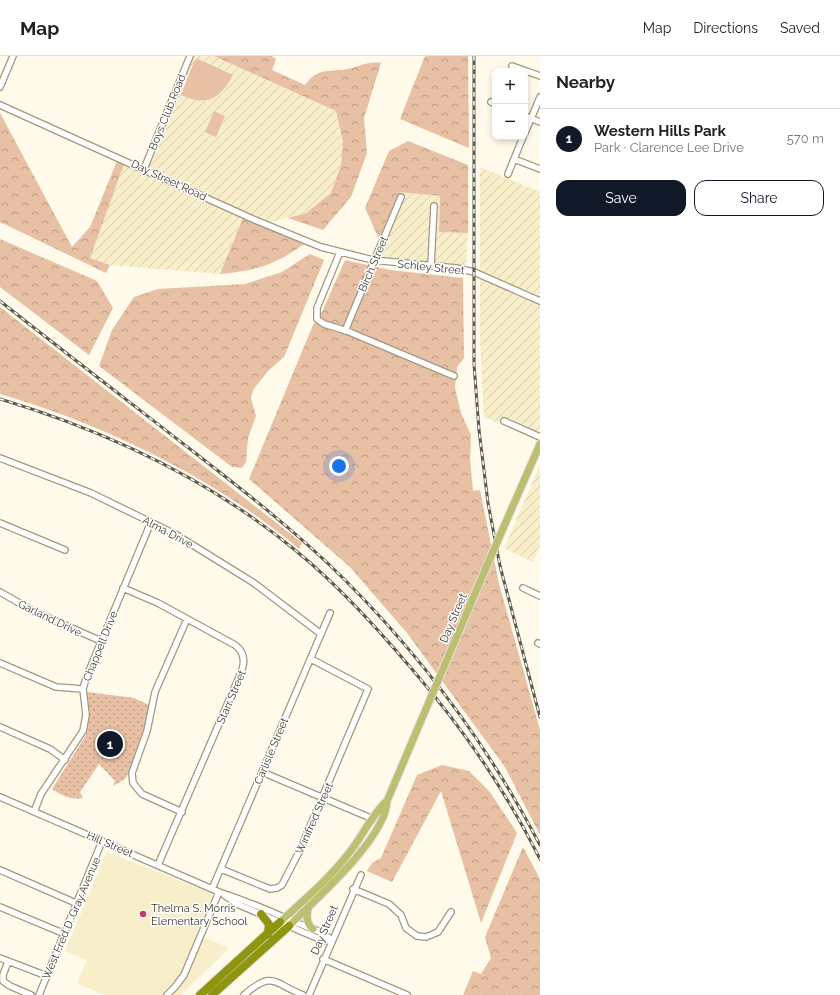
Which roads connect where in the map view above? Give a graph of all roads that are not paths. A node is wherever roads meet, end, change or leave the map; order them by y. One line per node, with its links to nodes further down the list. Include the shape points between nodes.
1 (13, 56): 5 (street)
2 (190, 56): 15 (street, Boys Club Road)
3 (512, 66): 4 (street)
4 (540, 76)
5 (0, 87)
6 (540, 96): 9 (street)
7 (0, 105): 15 (street, Day Street Road)
8 (528, 117): 9 (street)
9 (531, 118): 10 (street); 11 (street)
10 (540, 122)
11 (528, 126)
12 (522, 140): 13 (street)
13 (514, 159): 14 (street); 16 (street)
14 (540, 168)
15 (144, 169): 19 (street, Day Street Road, via 255,220)
16 (508, 174)
17 (401, 197): 20 (street, Birch Street)
18 (434, 206): 21 (street)
19 (340, 252): 20 (street, Schley Street); 23 (street, via 316,315 324,324)
20 (374, 260): 21 (street, Schley Street); 23 (street, Birch Street)
21 (431, 266): 22 (street, Schley Street, via 474,272)
22 (540, 301)
23 (345, 331): 24 (street)
24 (454, 376)
25 (504, 421): 26 (street)
26 (540, 436)
27 (540, 444): 48 (main road, Day Street, bridge)
28 (0, 458): 29 (street, Alma Drive, via 66,482)
29 (151, 522): 32 (street, Chappell Drive); 38 (street, Alma Drive, via 235,570)
30 (0, 523): 31 (street)
31 (65, 550)
32 (123, 588): 37 (street, Starr Street); 39 (street, Chappell Drive)
33 (523, 588): 35 (street)
34 (0, 592): 39 (street, Garland Drive, via 35,612)
35 (540, 596)
36 (330, 613): 38 (street, Carlisle Street)
37 (187, 619): 50 (street, via 155,692 147,731 132,773 133,783 142,794); 50 (street, Starr Street, via 237,647 243,655 244,663)
38 (321, 634): 40 (street, Carlisle Street)
39 (101, 641): 42 (street, Chappell Drive)
40 (311, 659): 45 (street, Carlisle Street); 47 (street, Winifred Street, via 368,688)
41 (0, 663): 42 (street, via 56,687)
42 (83, 689): 44 (street, Chappell Drive, via 85,726)
43 (0, 727): 44 (street, via 50,749)
44 (65, 760): 49 (street, Chappell Drive, via 41,794)
45 (262, 772): 47 (street); 54 (street, Carlisle Street)
46 (0, 797): 49 (street, Hill Street)
47 (323, 797): 51 (street); 54 (street, Winifred Street, via 300,850 279,888 266,888)
48 (387, 801): 51 (main road, Day Street); 61 (main road, Day Street, via 387,809 380,823 361,851 337,880)
49 (34, 812): 52 (street, Hill Street)
50 (182, 812): 53 (street, Starr Street)
51 (373, 819): 65 (main road, Day Street, via 342,861)
52 (102, 841): 53 (street, Hill Street); 60 (street, West Fred D. Gray Avenue)
53 (158, 865): 57 (street, Hill Street)
54 (221, 869): 57 (street, Carlisle Street)
55 (0, 870): 60 (street)
56 (361, 875): 58 (street, Day Street)
57 (212, 889): 59 (street, Hill Street)
58 (353, 889): 63 (street, via 390,904 401,915 406,928 417,936 426,937 438,932); 70 (street, Day Street)
59 (219, 892): 64 (street, Hill Street, via 237,904); 65 (street, Hill Street, via 240,898); 77 (street, via 184,975)
60 (78, 904): 68 (street, West Fred D. Gray Avenue)
61 (310, 906): 66 (main road, Day Street); 67 (main road, via 307,922)
62 (0, 907): 68 (street)
63 (452, 912)
64 (261, 914): 65 (street, Hill Street); 69 (highway, via 269,924)
65 (282, 920): 66 (street, Hill Street); 69 (highway)
66 (291, 924): 67 (street, Hill Street); 70 (street, Hill Street, via 324,942); 79 (highway)
67 (313, 929): 70 (street, Hill Street)
68 (65, 934): 74 (street, West Fred D. Gray Avenue)
69 (268, 934): 78 (highway)
70 (332, 940): 72 (street, Day Street)
71 (0, 958): 73 (street)
72 (324, 959): 82 (street, Day Street); 83 (street)
73 (8, 962): 74 (street); 75 (street, via 3,981)
74 (47, 976): 76 (street, West Fred D. Gray Avenue)
75 (31, 995)
76 (39, 995)
77 (167, 995)
78 (200, 995)
79 (212, 995)
80 (244, 995): 81 (street, via 260,982 268,980)
81 (303, 995)
82 (309, 995)
83 (407, 995)

